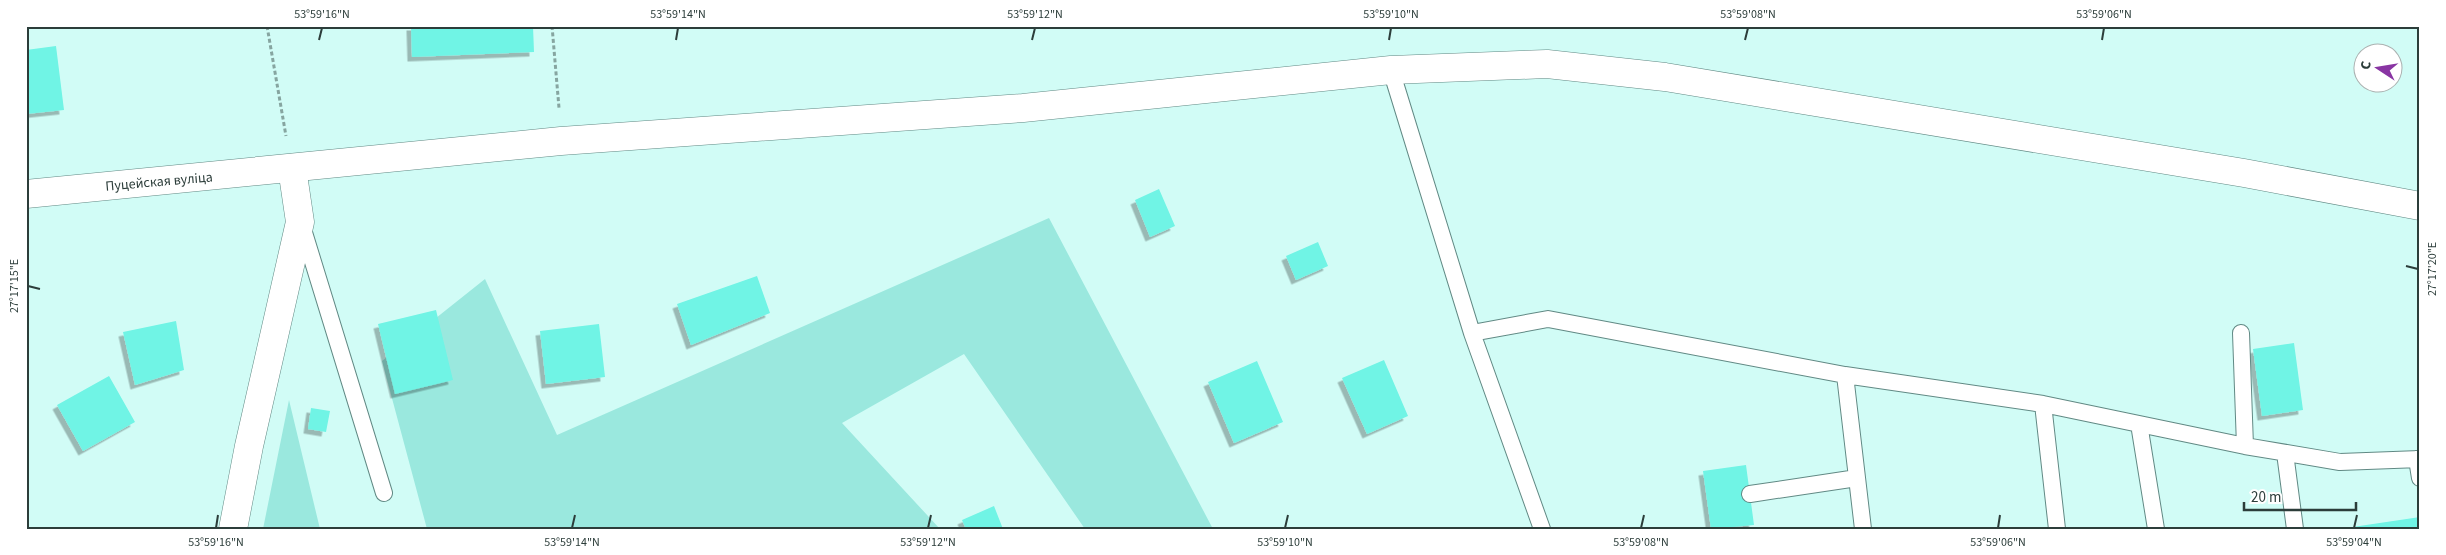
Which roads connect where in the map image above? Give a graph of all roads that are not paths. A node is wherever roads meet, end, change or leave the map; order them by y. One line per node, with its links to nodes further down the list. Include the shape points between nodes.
1 (1391, 70): 2 (street, Пуцейская вуліца, via 1023,108 561,141); 4 (street, Пуцейская вуліца, via 1547,64 1665,77 2244,173); 6 (lane)
2 (292, 168): 3 (street, Пуцейская вуліца); 5 (street)
3 (26, 194)
4 (2420, 206)
5 (300, 222): 16 (lane); 18 (street)
6 (1472, 333): 8 (lane, via 1548,319); 19 (lane)
7 (2241, 333): 11 (lane)
8 (1845, 375): 9 (lane); 14 (lane)
9 (2043, 404): 10 (lane); 21 (lane)
10 (2139, 424): 11 (lane); 22 (lane)
11 (2245, 446): 12 (lane)
12 (2285, 453): 13 (lane, via 2340,462); 23 (lane)
13 (2419, 459): 15 (lane)
14 (1857, 478): 17 (lane); 20 (lane)
15 (2420, 478)
16 (384, 493)
17 (1750, 494)
18 (233, 529)
19 (1542, 529)
20 (1863, 529)
21 (2057, 529)
22 (2156, 529)
23 (2295, 529)

